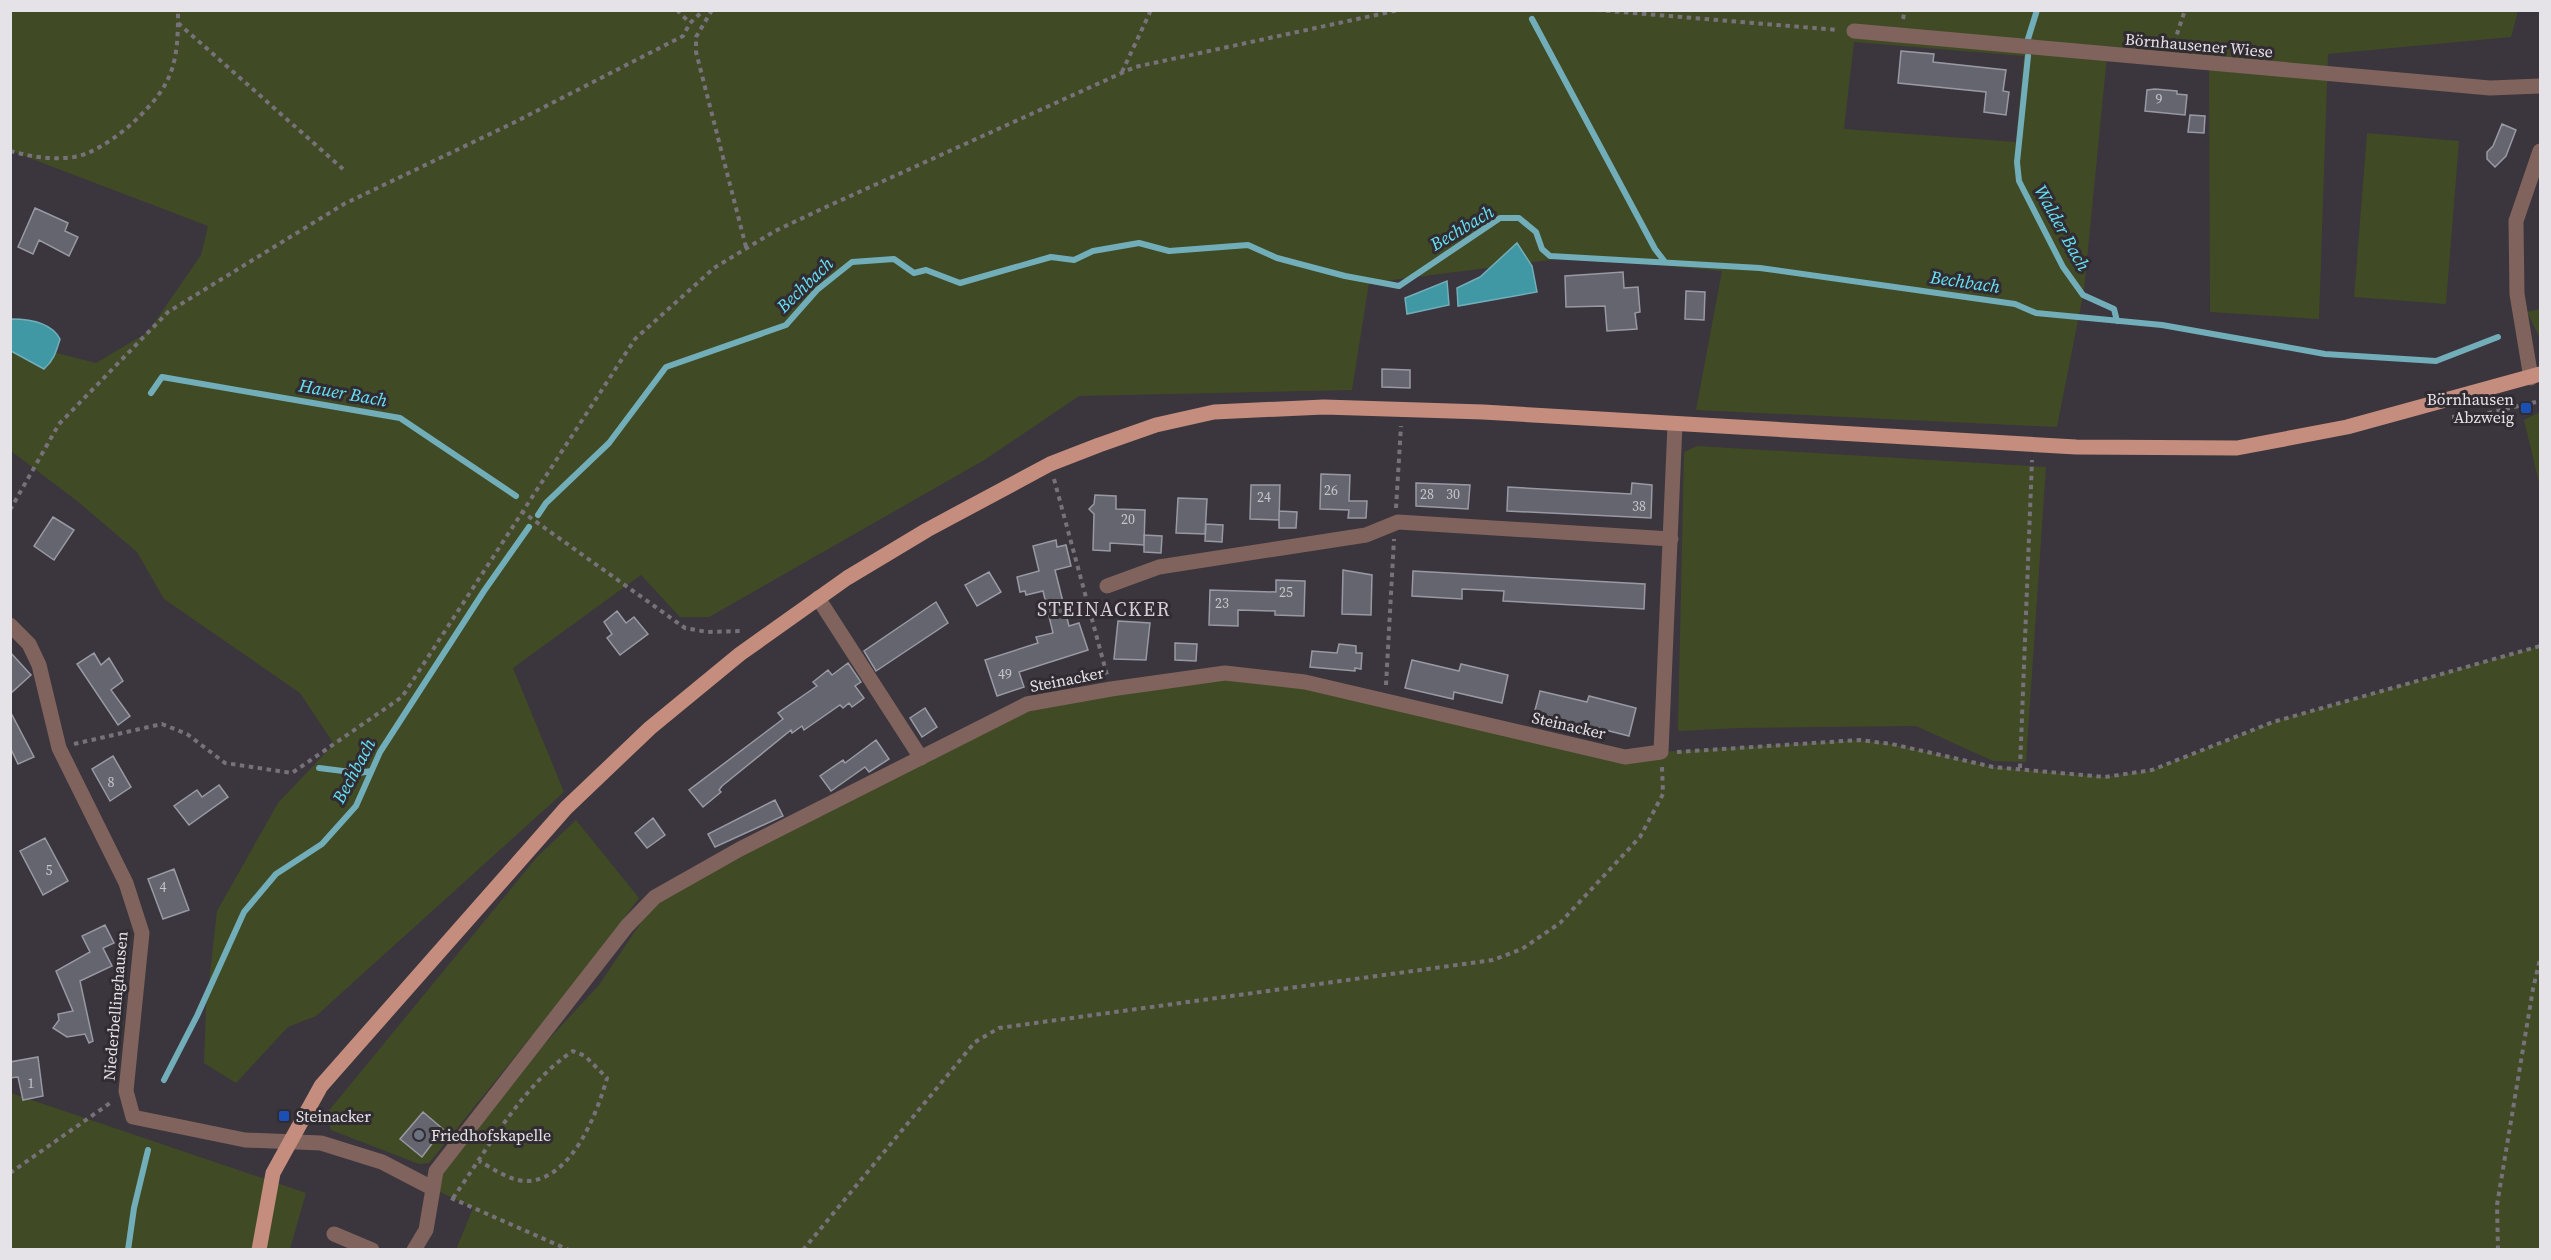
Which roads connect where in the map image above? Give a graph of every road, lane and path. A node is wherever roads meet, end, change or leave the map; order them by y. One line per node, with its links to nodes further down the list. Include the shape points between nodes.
1 (178, 10): 10 (path)
2 (677, 10): 11 (path)
3 (704, 10): 11 (path)
4 (712, 10): 19 (path, via 696,37 696,52)
5 (1151, 10): 14 (path)
6 (1399, 10): 14 (path)
7 (1597, 10): 9 (path)
8 (2185, 10): 13 (path)
9 (1660, 13): 12 (path)
10 (178, 23): 16 (path, via 178,47 167,83 143,114 114,138 76,157 36,158); 18 (path)
11 (690, 23): 25 (path, via 682,36 344,204 168,312 59,424)
12 (1854, 31): 13 (street, Börnhausener Wiese)
13 (2168, 60): 15 (street, Börnhausener Wiese, via 2490,88)
14 (1122, 73): 19 (path, via 826,207)
15 (2541, 86)
16 (10, 151)
17 (2541, 151): 20 (street, via 2516,220 2517,294)
18 (343, 169)
19 (746, 248): 26 (path, via 714,268 635,339)
20 (2536, 376): 23 (main road, via 2347,427 2237,448)
21 (1402, 410): 22 (main road); 24 (main road, via 1324,407 1214,412 1156,425); 27 (path)
22 (1675, 424): 23 (main road); 28 (street)
23 (2032, 445): 39 (path)
24 (1050, 464): 30 (main road, via 927,530); 34 (path)
25 (10, 510)
26 (521, 511): 32 (path, via 685,628 707,632); 36 (path, via 402,697 292,772 225,763 187,734 162,724)
27 (1395, 524): 28 (street); 29 (street, via 1366,535 1159,567); 35 (path)
28 (1671, 539): 37 (street)
29 (1107, 586)
30 (818, 598): 32 (main road); 38 (street)
31 (10, 625): 36 (street, Niederbellinghausen, via 29,644 39,665)
32 (774, 630): 42 (main road, via 650,728 566,808 321,1086)
33 (2541, 646): 39 (path, via 2273,722 2152,770 2105,777)
34 (1111, 688): 35 (street, Steinacker, via 1225,673 1305,682); 38 (street, Steinacker, via 1027,704)
35 (1386, 699): 37 (street, Steinacker, via 1625,757)
36 (59, 748): 41 (street, Niederbellinghausen, via 126,883 142,933)
37 (1661, 752): 39 (path, via 1859,740 1994,767); 52 (path, via 1663,795 1640,837 1560,922 1522,949 1493,960 999,1028 975,1042)
38 (921, 758): 45 (street, Steinacker, via 740,849 655,897 627,926 436,1171)
39 (2020, 768)
40 (2541, 958): 53 (path, via 2532,989 2497,1205)
41 (126, 1091): 42 (street, Niederbellinghausen, via 133,1117 245,1140); 44 (path)
42 (289, 1144): 45 (street, via 321,1143 382,1162); 48 (main road, via 273,1173)
43 (479, 1161): 43 (path, via 540,1077 573,1051 585,1056 607,1078 600,1106 580,1144 540,1180 523,1181); 46 (path)
44 (10, 1173)
45 (432, 1188): 46 (path); 50 (street, Steinacker, via 426,1230)
46 (453, 1198): 51 (path)
47 (334, 1233): 49 (street)
48 (259, 1250)
49 (372, 1250)
50 (414, 1250)
51 (569, 1250)
52 (803, 1250)
53 (2498, 1250)

